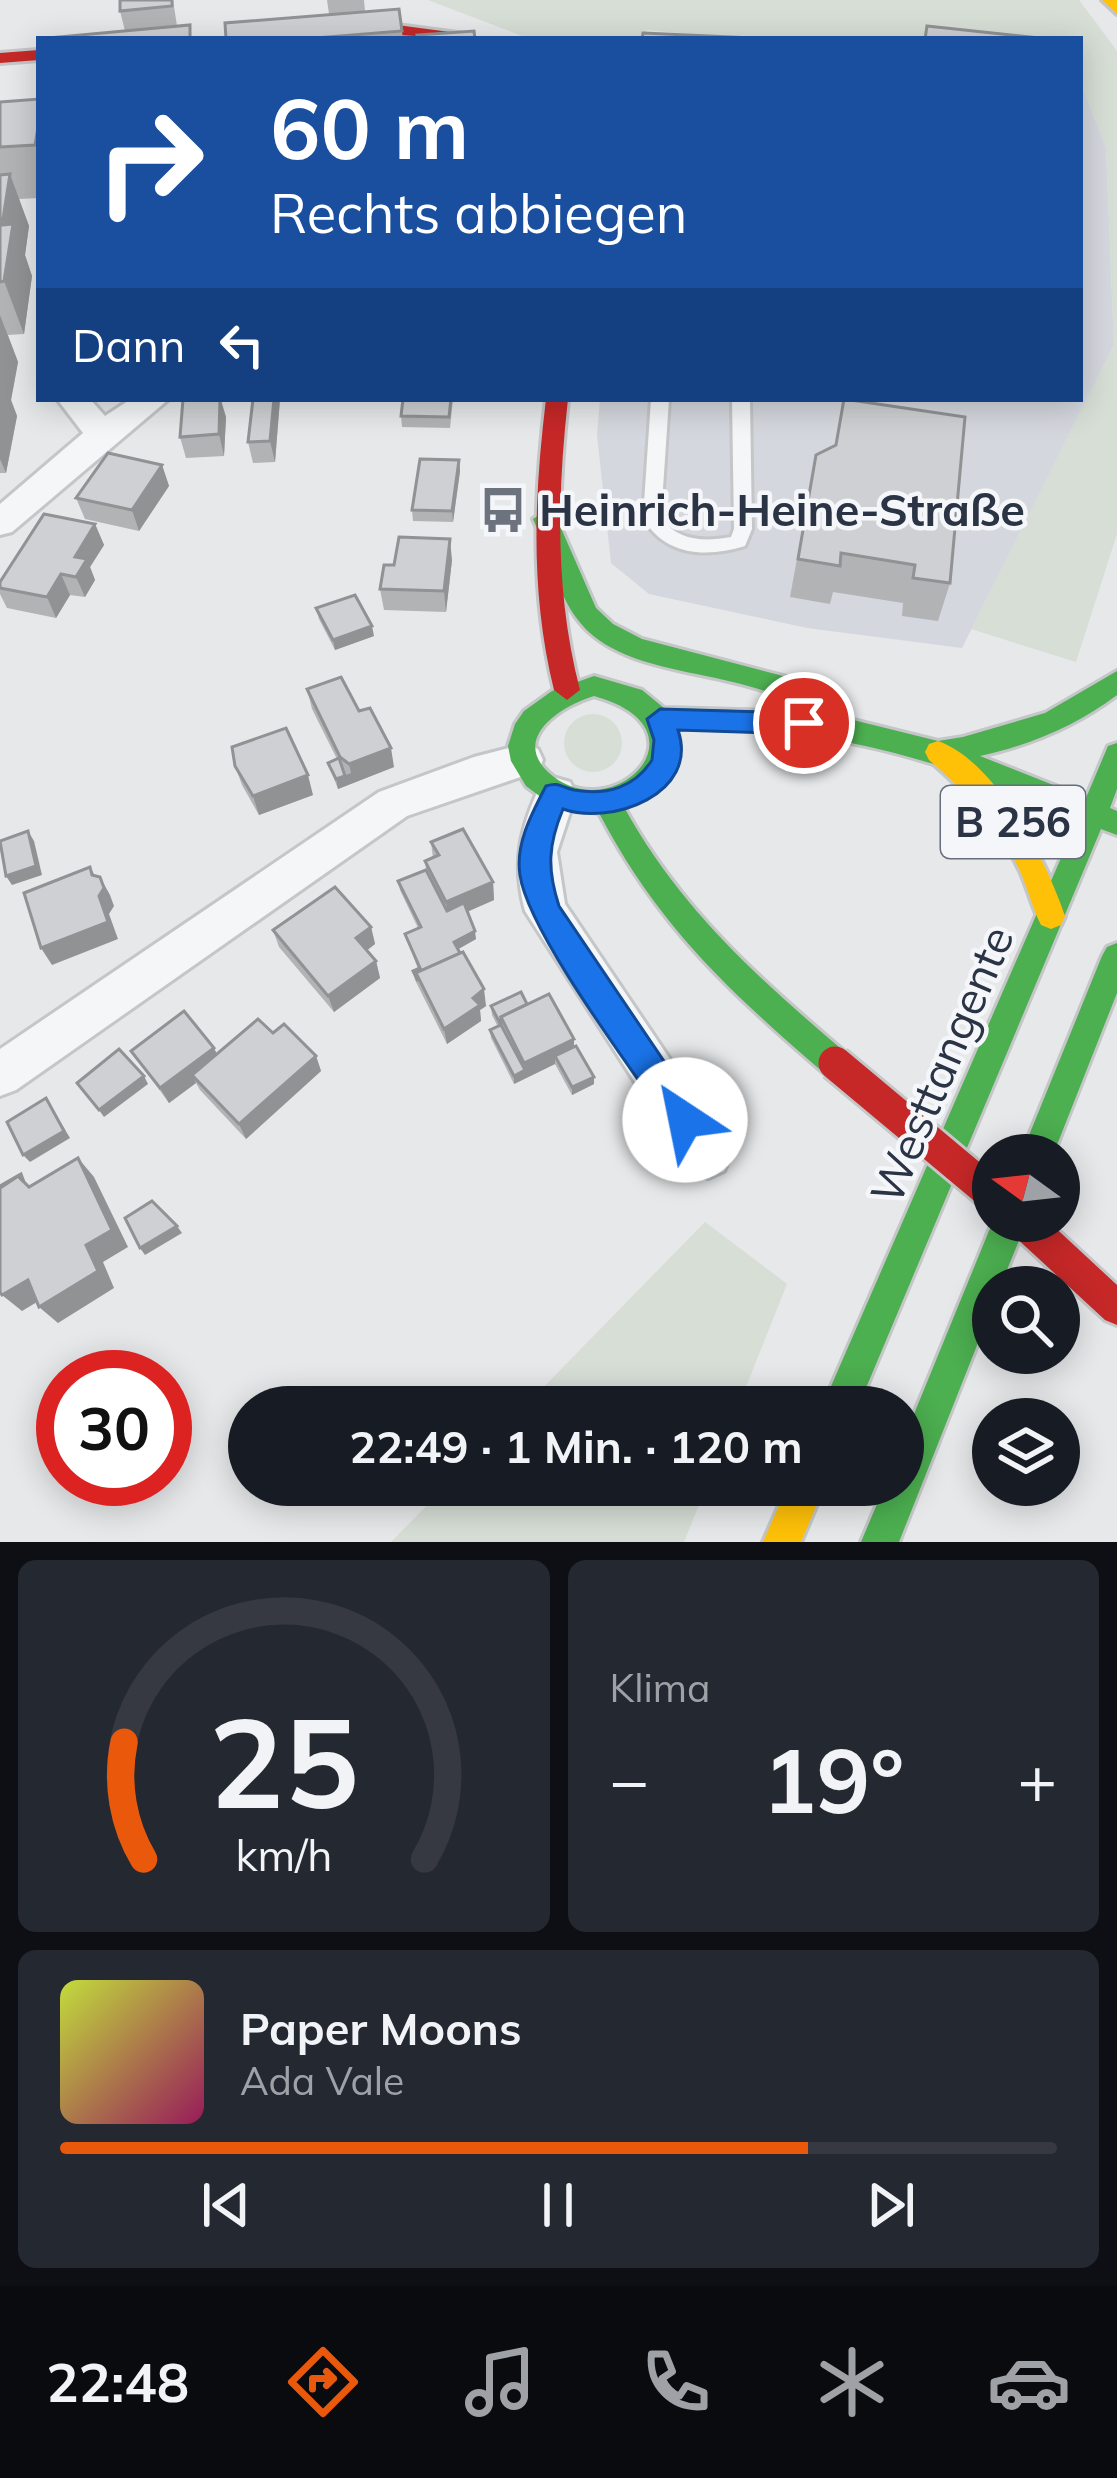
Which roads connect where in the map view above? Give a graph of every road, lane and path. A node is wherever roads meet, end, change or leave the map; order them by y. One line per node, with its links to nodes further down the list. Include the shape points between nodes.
1 (1110, 0): 2 (main road)
2 (1117, 9)
3 (303, 36): 4 (main road)
4 (442, 36)
5 (36, 55): 6 (main road)
6 (0, 58)
7 (75, 402): 12 (street)
8 (149, 402): 12 (street)
9 (557, 402): 13 (main road)
10 (660, 402): 11 (lane, via 652,518 658,533 725,546 743,529)
11 (741, 402)
12 (102, 434): 14 (street)
13 (544, 519): 16 (main road, via 543,603); 18 (main road, B 256, via 586,613 604,631 793,688)
14 (0, 523)
15 (1117, 681): 19 (main road, B 256, via 1056,726 1006,744)
16 (567, 690): 17 (main road, via 620,690); 21 (main road, via 532,715)
17 (660, 719): 18 (main road, B 256); 23 (main road, via 666,761 654,781)
18 (846, 728): 19 (main road, B 256)
19 (938, 752): 24 (main road, B 256); 25 (main road, B 256, via 1015,824 1039,868)
20 (1117, 754): 24 (main road, Westtangente / B 256)
21 (524, 760): 22 (main road); 27 (street, via 393,804)
22 (556, 794): 23 (main road); 29 (street, via 536,840 534,874 546,911)
23 (608, 803): 30 (main road, bridge, via 667,905 723,964)
24 (1106, 818): 25 (main road, Westtangente / B 256)
25 (1051, 916): 34 (main road, Westtangente / B 256)
26 (1117, 956): 28 (main road)
27 (0, 1075)
28 (1045, 1134)
29 (709, 1155)
30 (972, 1177)
31 (1001, 1242): 37 (main road)
32 (1046, 1242): 33 (main road)
33 (1117, 1308)
34 (849, 1386)
35 (798, 1506): 36 (main road)
36 (782, 1542)
37 (880, 1542)

